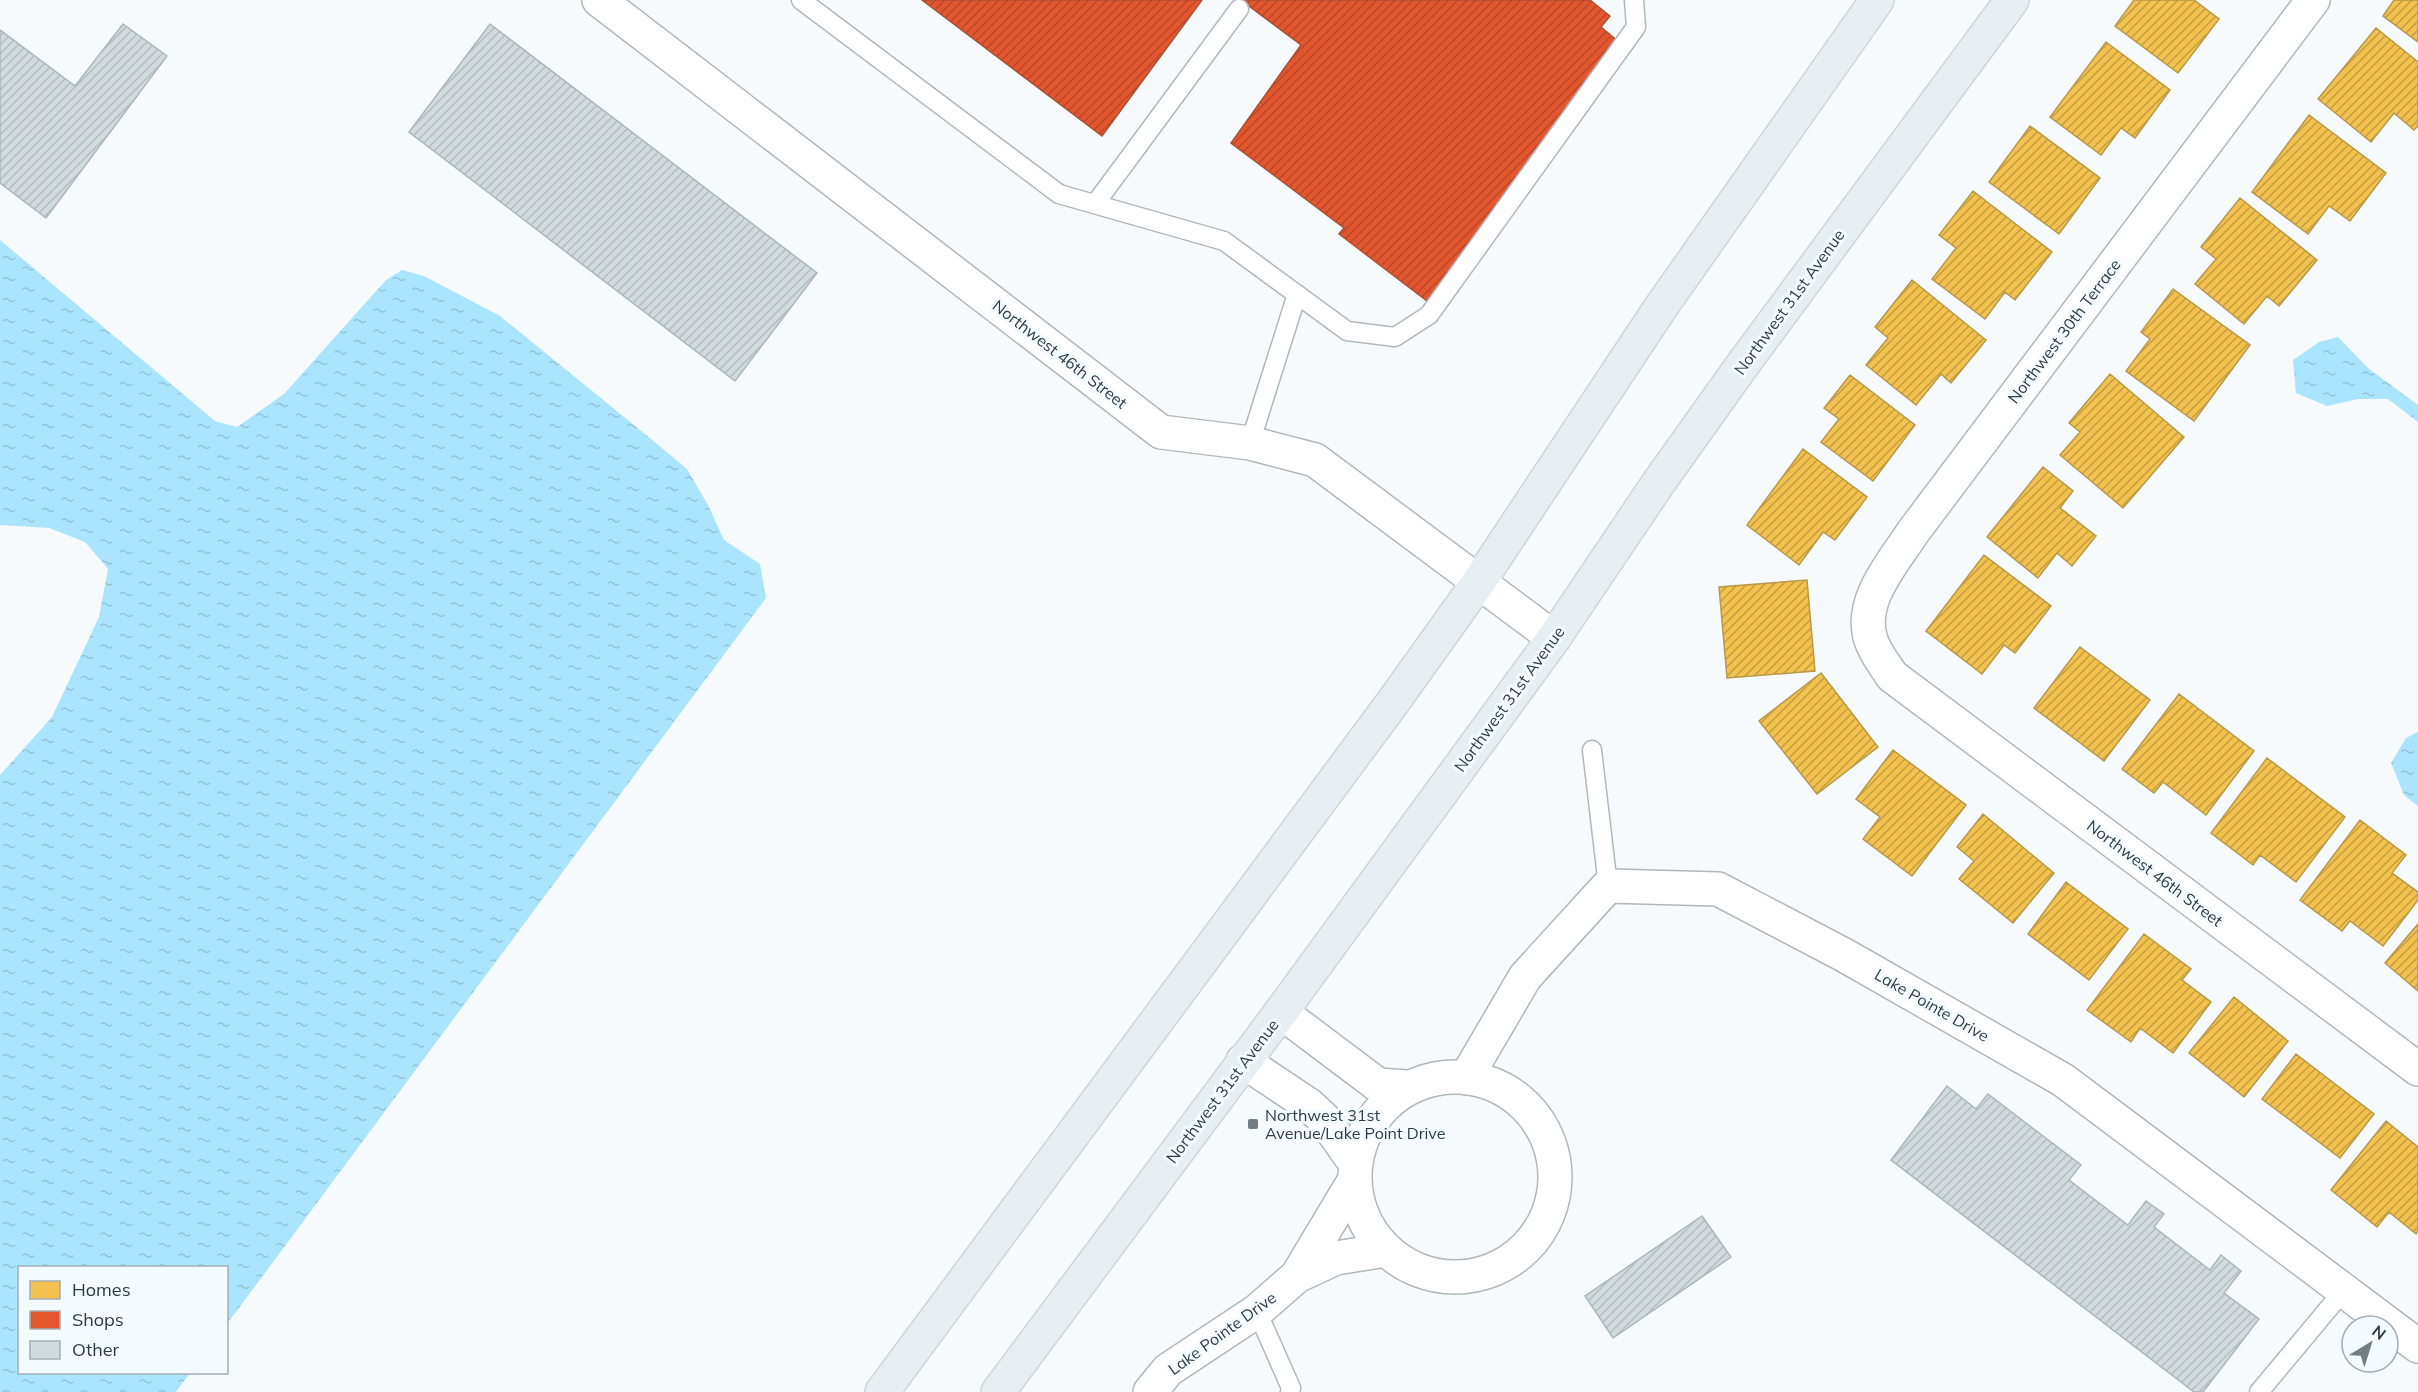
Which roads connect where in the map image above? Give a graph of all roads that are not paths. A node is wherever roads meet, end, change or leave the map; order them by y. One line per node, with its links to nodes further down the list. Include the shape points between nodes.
1 (599, 0): 10 (street, Northwest 46th Street, via 1161,432)
2 (801, 0): 8 (lane, via 1059,194)
3 (1634, 0): 9 (lane, via 1636,27 1430,315 1395,337 1347,331)
4 (1877, 0): 11 (main road, via 1661,307)
5 (2012, 0): 12 (main road, Northwest 31st Avenue, via 1741,367)
6 (2313, 0): 13 (street, Northwest 30th Terrace, via 1913,532 1875,591 1868,621 1871,641)
7 (1239, 9): 8 (lane)
8 (1095, 204): 9 (lane, via 1224,241)
9 (1297, 294): 10 (lane)
10 (1250, 443): 11 (street, Northwest 46th Street, via 1315,460)
11 (1478, 583): 12 (street, Northwest 46th Street); 27 (main road)
12 (1554, 638): 16 (main road, Northwest 31st Avenue)
13 (1892, 676): 18 (street, Northwest 46th Street)
14 (1592, 750): 15 (lane)
15 (1608, 886): 19 (street, via 1525,977); 24 (street, Lake Pointe Drive, via 1718,889 1844,955 2064,1080)
16 (1281, 1012): 17 (main road, Northwest 31st Avenue); 20 (street, via 1378,1085)
17 (1243, 1061): 21 (street, via 1324,1119); 28 (main road, Northwest 31st Avenue)
18 (2418, 1069)
19 (1466, 1078): 20 (street, via 1439,1077); 22 (street, via 1480,1079 1513,1095 1537,1118 1554,1157 1556,1185 1548,1219 1534,1241 1490,1272 1454,1278 1426,1274)
20 (1407, 1088): 21 (street, via 1376,1113 1364,1133)
21 (1354, 1172): 22 (street, via 1364,1221); 23 (street, Lake Pointe Drive, via 1343,1202)
22 (1386, 1250): 23 (street, Lake Pointe Drive, via 1336,1258)
23 (1297, 1276): 25 (street, Lake Pointe Drive)
24 (2344, 1290): 26 (street, Lake Pointe Drive); 31 (lane)
25 (1257, 1311): 29 (street, Lake Pointe Drive, via 1168,1370); 30 (lane)
26 (2418, 1346)
27 (882, 1392)
28 (998, 1392)
29 (1150, 1392)
30 (1290, 1392)
31 (2259, 1392)

